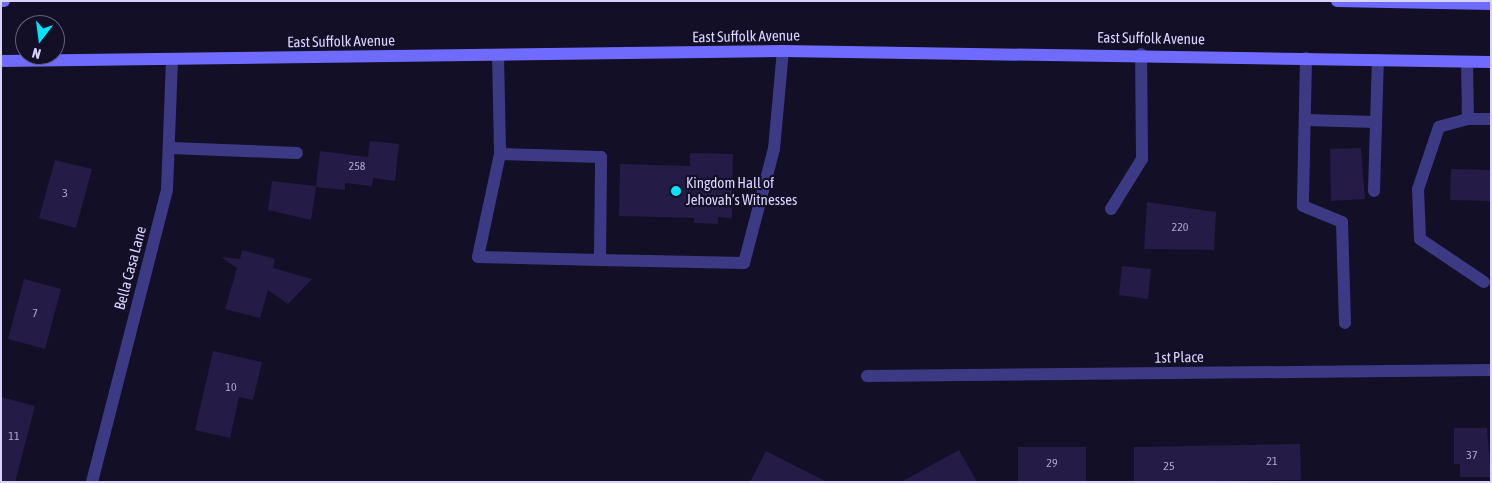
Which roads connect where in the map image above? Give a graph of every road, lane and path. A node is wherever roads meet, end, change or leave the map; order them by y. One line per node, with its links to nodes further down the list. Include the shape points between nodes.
1 (1338, 1): 2 (main road)
2 (1491, 4)
3 (783, 51): 4 (main road, East Suffolk Avenue); 5 (main road, East Suffolk Avenue); 21 (street, via 774,149 744,263)
4 (1141, 54): 6 (main road, East Suffolk Avenue); 20 (street, via 1142,159)
5 (498, 56): 7 (main road, East Suffolk Avenue); 18 (street)
6 (1306, 58): 8 (main road, East Suffolk Avenue); 14 (street)
7 (172, 59): 9 (main road, East Suffolk Avenue); 16 (street, Bella Casa Lane)
8 (1378, 60): 10 (main road, East Suffolk Avenue); 15 (street)
9 (1, 61)
10 (1467, 62): 11 (main road, East Suffolk Avenue); 12 (street)
11 (1491, 62)
12 (1468, 119): 13 (street); 22 (street, via 1438,128 1418,189 1420,239)
13 (1491, 119)
14 (1306, 120): 15 (street); 23 (street, via 1301,159 1303,206 1342,222)
15 (1375, 122): 19 (street)
16 (172, 148): 17 (street); 26 (street, Bella Casa Lane, via 167,190)
17 (297, 153)
18 (500, 154): 21 (street, via 601,157); 21 (street, via 478,257)
19 (1374, 191)
20 (1111, 209)
21 (600, 260)
22 (1484, 282)
23 (1345, 322)
24 (1491, 370): 25 (street, 1st Place)
25 (867, 376)
26 (92, 482)

